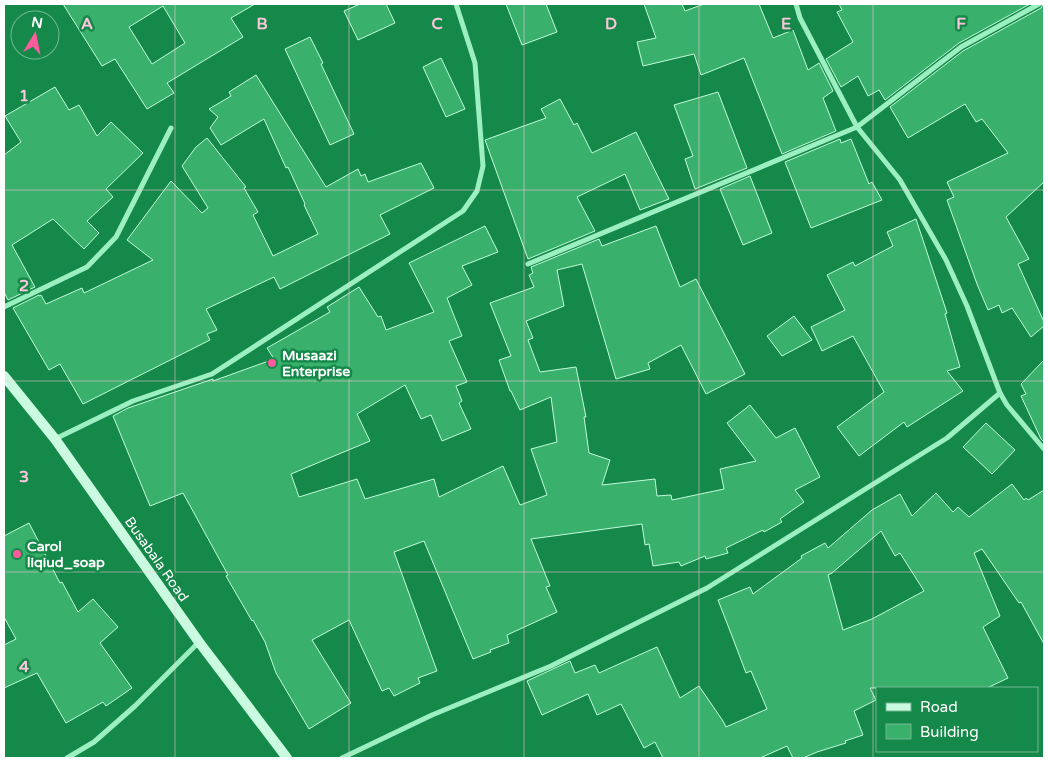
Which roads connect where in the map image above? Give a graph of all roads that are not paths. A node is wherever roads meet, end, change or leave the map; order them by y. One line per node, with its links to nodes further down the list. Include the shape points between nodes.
1 (456, 4): 10 (street, via 475,63 483,166 477,191 463,211 212,374 133,401)
2 (796, 4): 4 (street, via 800,18)
3 (1039, 4): 4 (street, via 961,47)
4 (857, 127): 6 (street); 9 (street, via 900,180 946,260)
5 (171, 128): 7 (street, via 116,237 87,267)
6 (528, 264)
7 (4, 307)
8 (4, 376): 10 (street, Busabala Road)
9 (1000, 393): 11 (street); 15 (street, via 947,438 707,588 551,666 432,715)
10 (55, 439): 12 (street, Busabala Road)
11 (1044, 450)
12 (199, 642): 13 (street, via 108,730); 14 (street, Busabala Road)
13 (67, 758)
14 (287, 758)
15 (342, 758)

